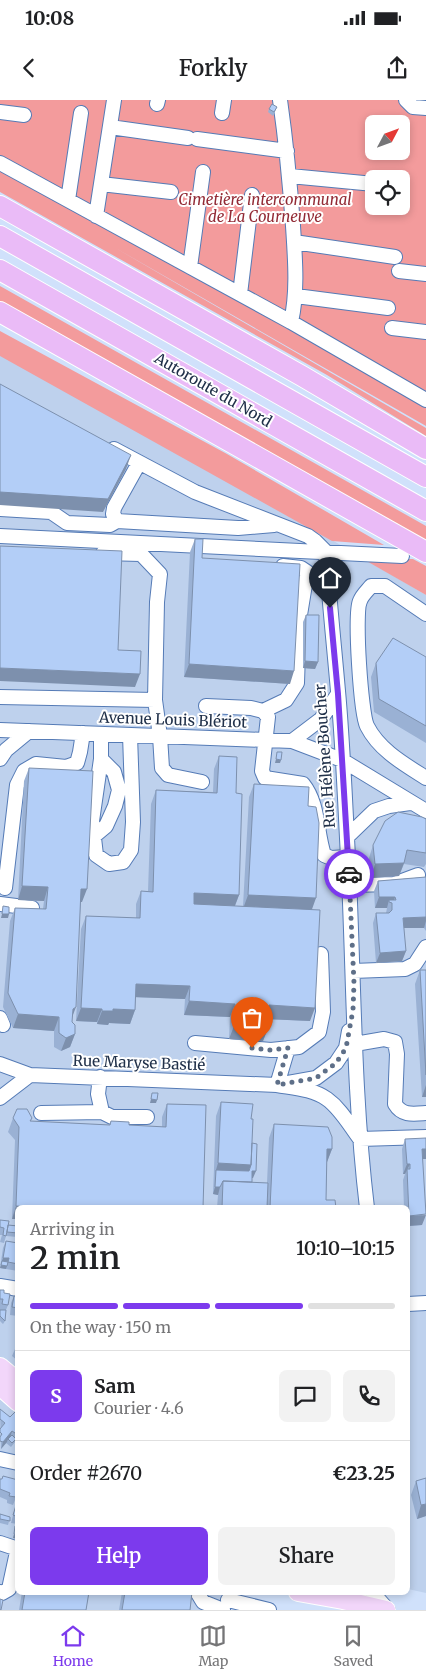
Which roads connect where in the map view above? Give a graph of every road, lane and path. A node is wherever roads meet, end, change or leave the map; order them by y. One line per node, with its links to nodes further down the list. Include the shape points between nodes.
1 (114, 100): 8 (street)
2 (280, 100): 9 (street)
3 (406, 100): 4 (street, via 413,107)
4 (426, 108)
5 (0, 112): 7 (street)
6 (80, 113): 17 (street)
7 (24, 115)
8 (110, 127): 9 (street); 14 (street)
9 (287, 151): 12 (street)
10 (0, 163): 17 (street)
11 (203, 172): 23 (street)
12 (290, 176): 13 (street); 21 (street)
13 (365, 183)
14 (101, 184): 15 (street); 19 (street)
15 (171, 192)
16 (252, 195): 27 (street)
17 (68, 200): 19 (street)
18 (0, 206): 36 (highway)
19 (96, 216): 23 (street)
20 (0, 236): 38 (highway, Autoroute du Nord)
21 (294, 242): 22 (street); 28 (street)
22 (395, 257)
23 (190, 267): 27 (street)
24 (0, 270): 40 (highway, Autoroute du Nord)
25 (399, 271): 26 (street)
26 (426, 274)
27 (240, 294): 31 (street)
28 (296, 296): 29 (street); 31 (street)
29 (388, 308)
30 (0, 312): 46 (highway)
31 (291, 322): 34 (street)
32 (392, 328): 33 (street)
33 (426, 332)
34 (426, 400)
35 (104, 444): 37 (street)
36 (426, 449)
37 (139, 462): 41 (street, via 114,508 112,514); 42 (street, via 196,492)
38 (426, 477)
39 (0, 509): 41 (street, via 51,512 67,523 110,525)
40 (426, 511)
41 (116, 521): 42 (street, via 238,528)
42 (278, 524): 45 (street, via 308,536)
43 (0, 536): 45 (street)
44 (0, 549): 52 (street, via 141,554 160,574)
45 (326, 552): 47 (street); 50 (street, Rue Hélène Boucher)
46 (426, 552)
47 (402, 556)
48 (271, 565): 54 (street, via 301,568 307,572 299,621 297,683 286,700)
49 (426, 614): 66 (street, via 385,586 371,586 360,601 357,627 366,724 385,750)
50 (338, 694): 62 (street, via 321,719); 65 (street, Rue Hélène Boucher)
51 (0, 697): 52 (street)
52 (155, 700): 60 (street)
53 (206, 706): 54 (street)
54 (264, 711): 61 (street, via 268,718)
55 (0, 730): 56 (street, Avenue Louis Blériot)
56 (29, 731): 57 (street, Avenue Louis Blériot); 63 (street)
57 (83, 733): 58 (street, Avenue Louis Blériot); 75 (street, via 77,763 66,767 36,764 24,771 17,785)
58 (101, 734): 59 (street, Avenue Louis Blériot); 64 (street)
59 (130, 735): 60 (street, Avenue Louis Blériot); 70 (street, via 131,850 122,862 109,864 96,855)
60 (160, 736): 61 (street, Avenue Louis Blériot); 67 (street, via 162,768 168,775)
61 (265, 740): 62 (street, Avenue Louis Blériot); 72 (street, via 262,771 265,778 303,784 315,809 324,854 331,858)
62 (292, 742): 65 (street, Avenue Louis Blériot)
63 (0, 759)
64 (101, 759): 70 (street, via 92,821); 70 (street, via 114,772 118,790 106,826)
65 (342, 760): 68 (street, Avenue Louis Blériot); 71 (street, Rue Hélène Boucher)
66 (426, 778)
67 (202, 782)
68 (410, 803): 69 (street, Avenue Louis Blériot); 71 (street, via 374,811)
69 (426, 811)
70 (94, 836)
71 (347, 837): 72 (street, Rue Hélène Boucher)
72 (348, 857): 74 (street, Rue Hélène Boucher)
73 (418, 875): 74 (street, via 394,884)
74 (349, 885): 80 (street, Rue Hélène Boucher)
75 (5, 888)
76 (0, 904): 77 (street)
77 (32, 908)
78 (426, 947): 80 (street, via 415,964 405,969)
79 (321, 954): 84 (street, via 323,1012 319,1032 299,1048)
80 (353, 971): 81 (street, Rue Hélène Boucher)
81 (353, 1010): 83 (street, Rue Hélène Boucher); 88 (street, Rue Maryse Bastié, via 346,1048 336,1063 316,1078)
82 (195, 1043): 84 (street, via 271,1050)
83 (355, 1044): 92 (street, via 384,1039 395,1042 395,1104 407,1114); 95 (street, Rue Hélène Boucher)
84 (288, 1048): 88 (street)
85 (0, 1064): 86 (street, Rue Maryse Bastié)
86 (30, 1074): 87 (street, Rue Maryse Bastié); 89 (street)
87 (100, 1077): 88 (street, Rue Maryse Bastié); 90 (street, via 98,1094)
88 (277, 1085): 95 (street, Rue Maryse Bastié, via 310,1091 327,1099)
89 (0, 1098)
90 (102, 1112): 91 (street); 93 (street, via 112,1116)
91 (41, 1113)
92 (426, 1113)
93 (147, 1117)
94 (426, 1137): 95 (street)
95 (360, 1140): 96 (street, Rue Hélène Boucher)
96 (367, 1205)
97 (0, 1286): 98 (street)
98 (15, 1288)
99 (426, 1303): 100 (street)
100 (410, 1304)
101 (0, 1367): 102 (main road)
102 (15, 1380)
103 (0, 1386): 104 (main road)
104 (15, 1399)
105 (0, 1459): 106 (street)
106 (15, 1462)
107 (0, 1543): 108 (street)
108 (15, 1548)
109 (15, 1561): 110 (street, via 9,1589)
110 (0, 1592)
111 (199, 1595): 115 (street, via 203,1602)
112 (237, 1595): 115 (street)
113 (338, 1595): 117 (main road)
114 (374, 1595): 117 (street)
115 (226, 1603): 116 (street)
116 (269, 1610)
117 (387, 1610)

